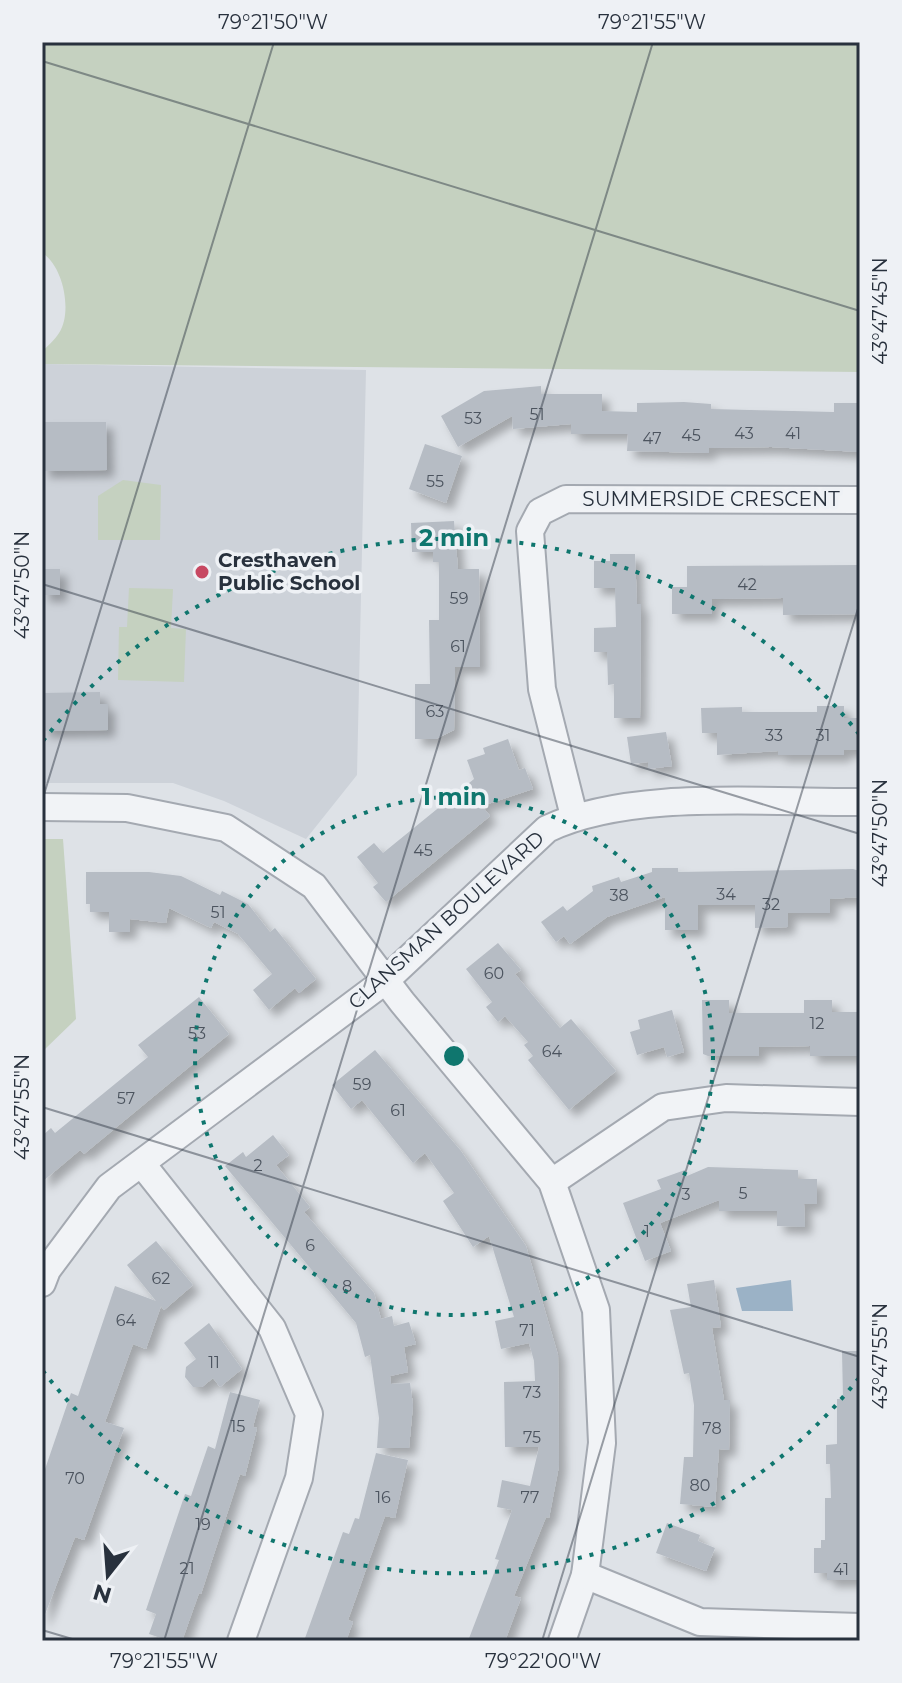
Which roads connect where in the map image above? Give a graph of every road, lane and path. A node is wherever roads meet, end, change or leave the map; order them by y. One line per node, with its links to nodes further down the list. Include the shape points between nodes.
1 (860, 500): 4 (street, SUMMERSIDE CRESCENT, via 566,499 540,512 530,531 542,689)
2 (860, 802): 4 (street, CLANSMAN BOULEVARD, via 634,804)
3 (42, 807): 5 (street, via 127,808 226,828 314,886)
4 (574, 816): 5 (street, CLANSMAN BOULEVARD, via 547,829)
5 (386, 980): 7 (street, CLANSMAN BOULEVARD); 8 (street)
6 (860, 1102): 8 (street, via 726,1098 663,1107)
7 (142, 1164): 9 (street, CLANSMAN BOULEVARD, via 109,1187); 12 (street, via 272,1328 309,1414 299,1478)
8 (552, 1182): 10 (street, via 596,1310 602,1443)
9 (42, 1283)
10 (585, 1575): 11 (street, via 700,1622); 13 (street)
11 (860, 1627)
12 (241, 1641)
13 (562, 1641)

